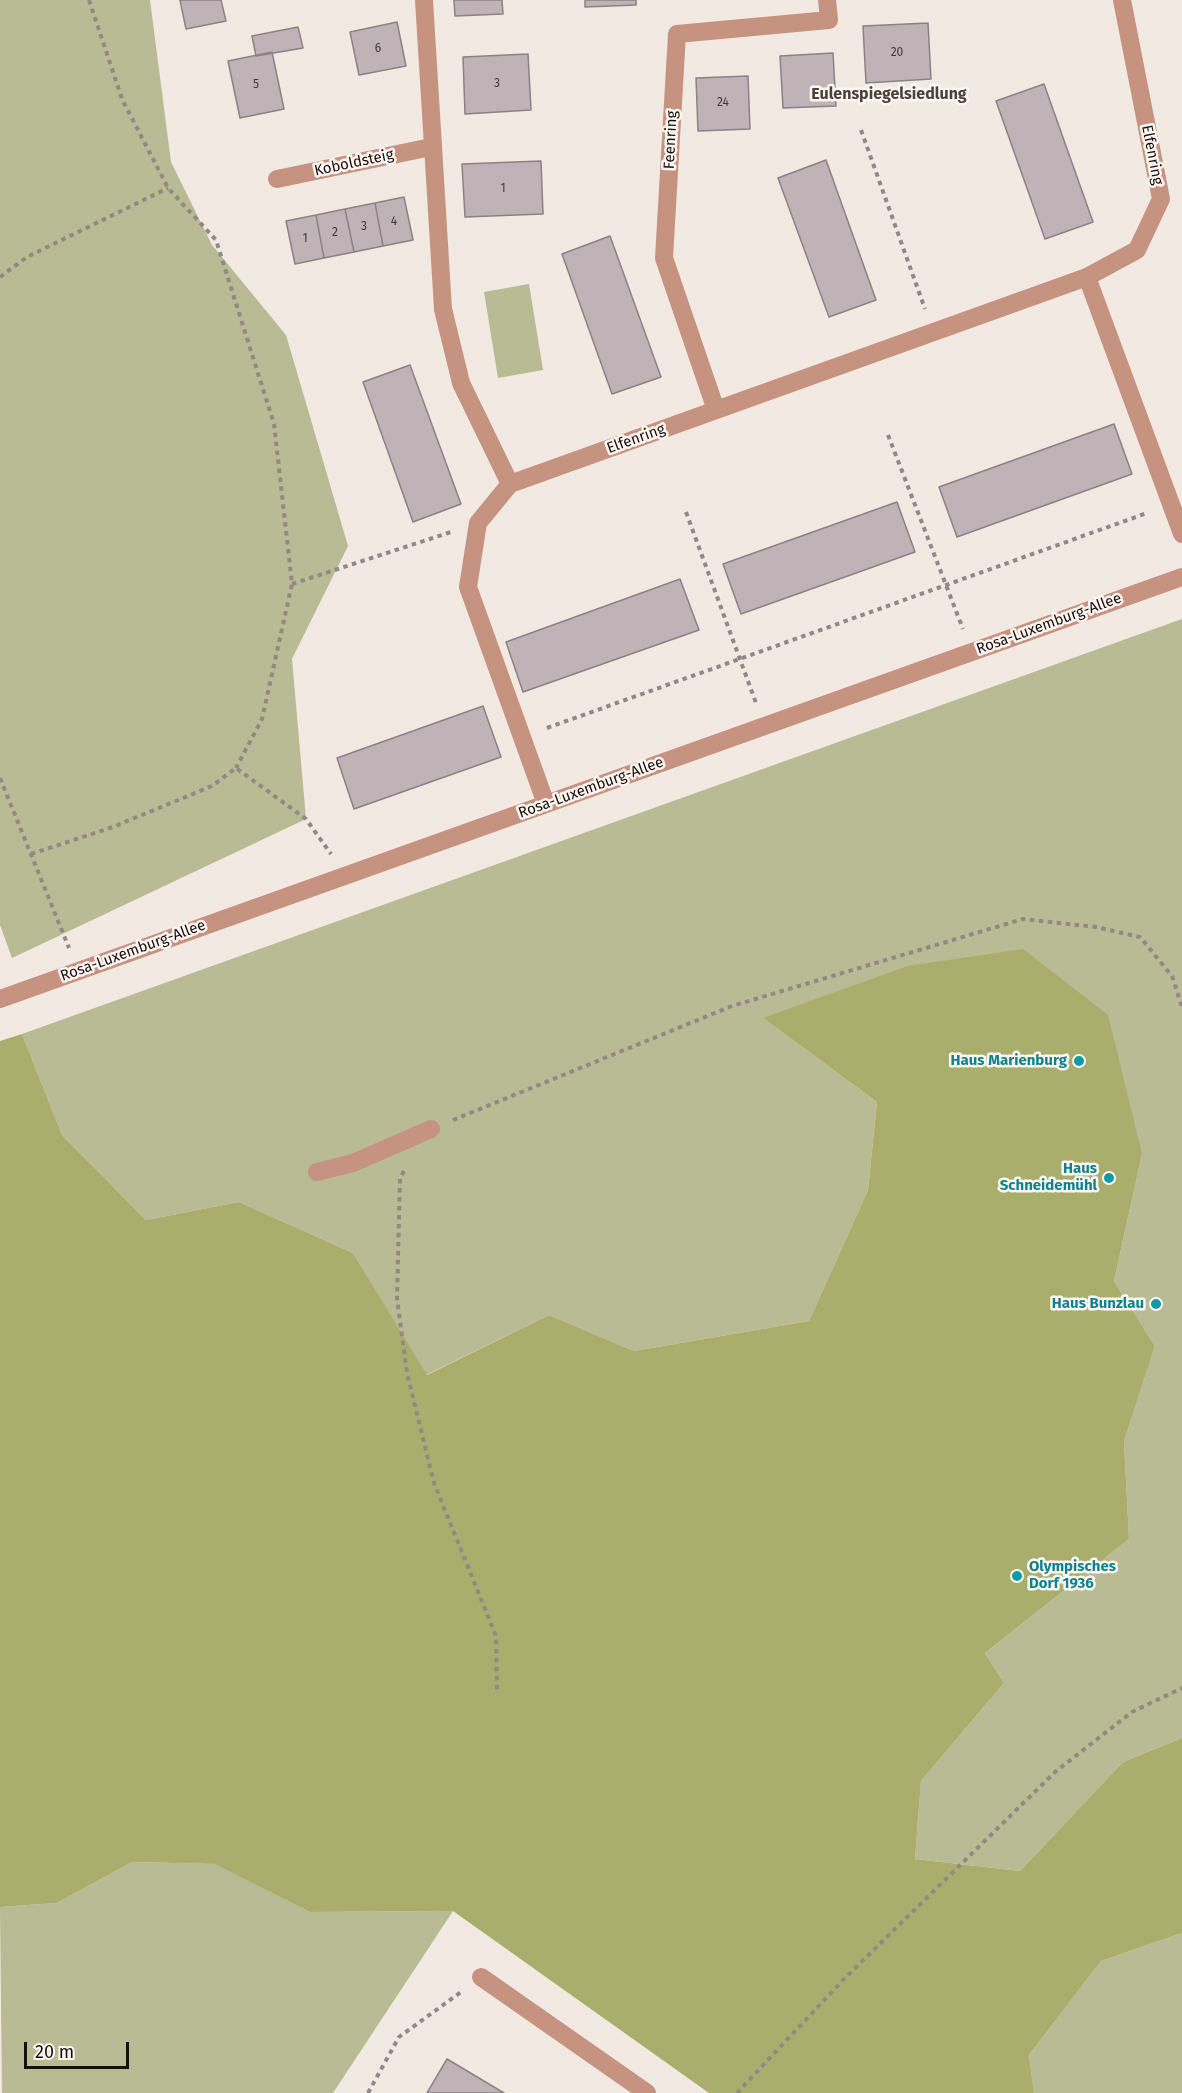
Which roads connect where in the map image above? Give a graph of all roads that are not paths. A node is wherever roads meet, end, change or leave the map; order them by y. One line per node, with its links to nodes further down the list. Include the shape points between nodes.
1 (424, 0): 4 (street)
2 (827, 0): 7 (street, Feenring, via 829,20 677,33 664,258)
3 (1122, 0): 6 (street, Elfenring, via 1161,199 1137,250)
4 (431, 147): 5 (street, Koboldsteig); 8 (street, via 443,309 461,383)
5 (277, 179)
6 (1087, 277): 7 (street, Elfenring); 9 (street)
7 (716, 410): 8 (street, Elfenring)
8 (510, 484): 11 (street, via 478,523 468,587)
9 (1182, 534)
10 (1182, 577): 11 (street, Rosa-Luxemburg-Allee)
11 (546, 804): 12 (street, Rosa-Luxemburg-Allee)
12 (0, 999)
13 (431, 1129): 14 (street, via 353,1163)
14 (316, 1172)
15 (481, 1977): 16 (street)
16 (647, 2093)

